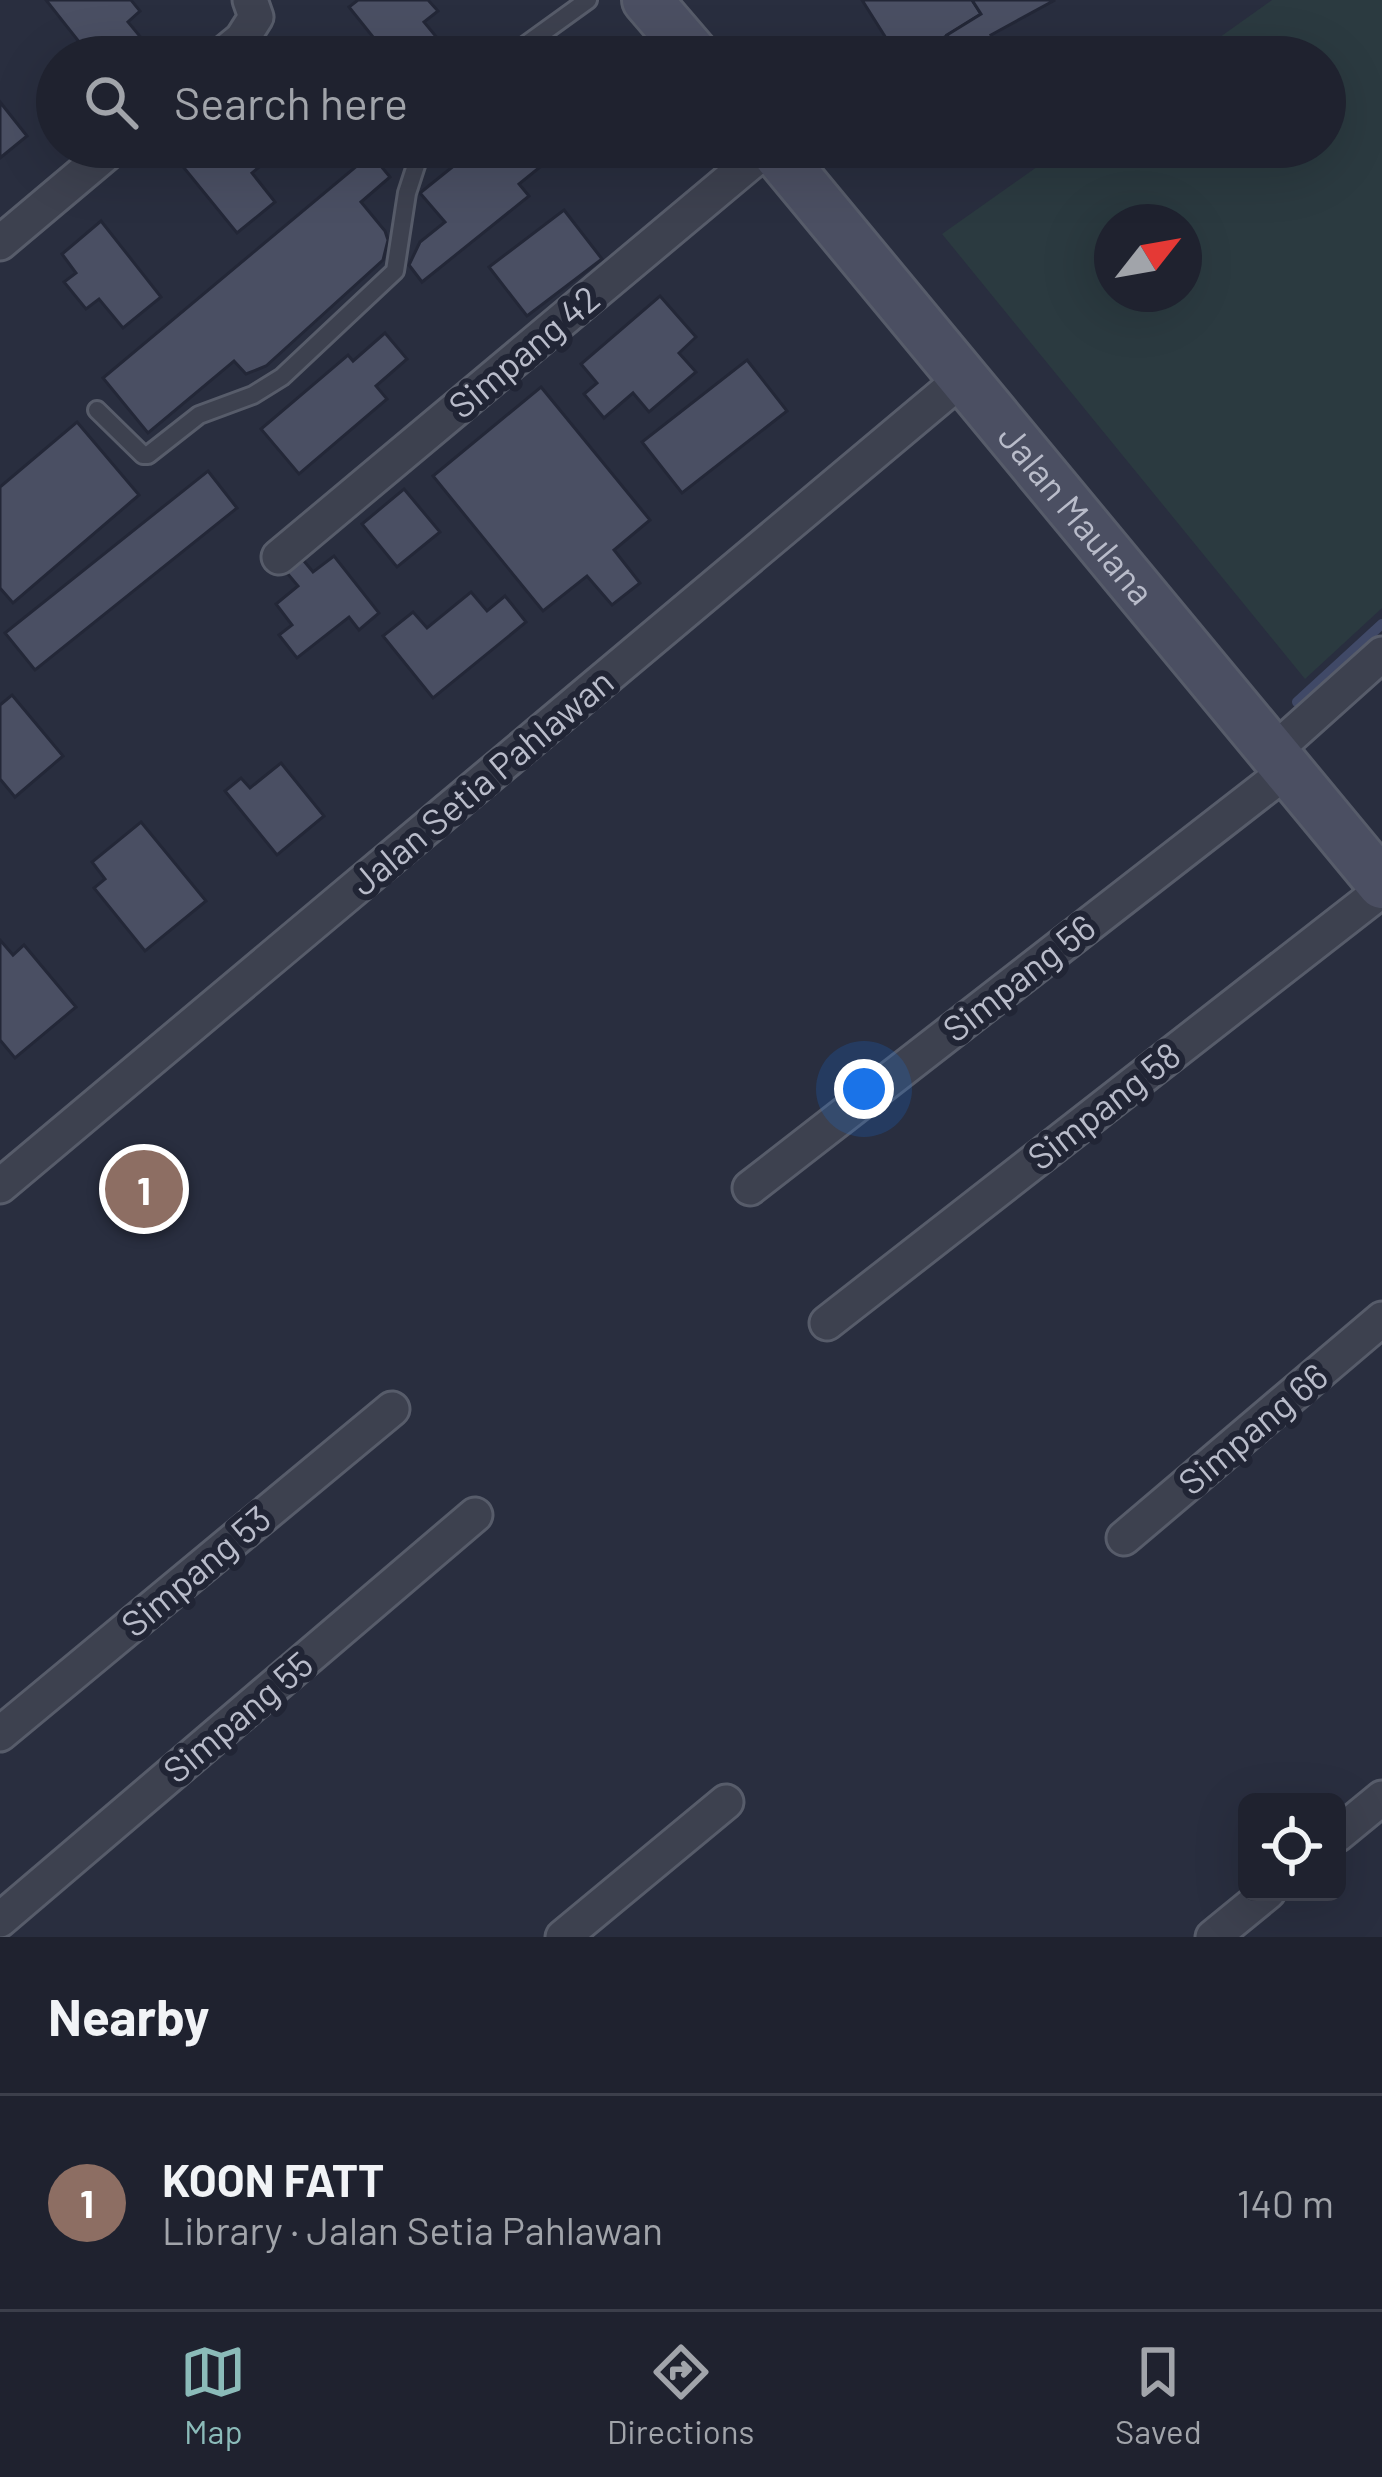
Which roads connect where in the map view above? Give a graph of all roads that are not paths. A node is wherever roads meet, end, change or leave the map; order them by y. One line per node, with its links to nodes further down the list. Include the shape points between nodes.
1 (250, 0): 4 (street, via 256,17)
2 (588, 0): 5 (lane)
3 (647, 0): 6 (main road)
4 (244, 36)
5 (538, 36)
6 (678, 36)
7 (89, 168): 11 (street)
8 (415, 168): 13 (lane, via 395,271 282,377 199,416 148,455)
9 (746, 168): 14 (street, Simpang 42)
10 (788, 168): 12 (main road, Jalan Maulana)
11 (0, 243)
12 (963, 378): 16 (main road, Jalan Maulana); 18 (street, Jalan Setia Pahlawan)
13 (97, 410)
14 (279, 557)
15 (1382, 654): 16 (street)
16 (1282, 760): 17 (main road, Jalan Maulana); 19 (street, Simpang 56)
17 (1382, 886): 21 (street, Simpang 58)
18 (0, 1186)
19 (750, 1188)
20 (1382, 1319): 24 (street, Simpang 66)
21 (826, 1323)
22 (392, 1408): 25 (street, Simpang 53)
23 (476, 1515): 30 (street, Simpang 55)
24 (1124, 1538)
25 (0, 1734)
26 (1382, 1798): 28 (street)
27 (726, 1802): 31 (street)
28 (1346, 1828)
29 (1257, 1901): 32 (street)
30 (0, 1920)
31 (563, 1937)
32 (1214, 1937)

